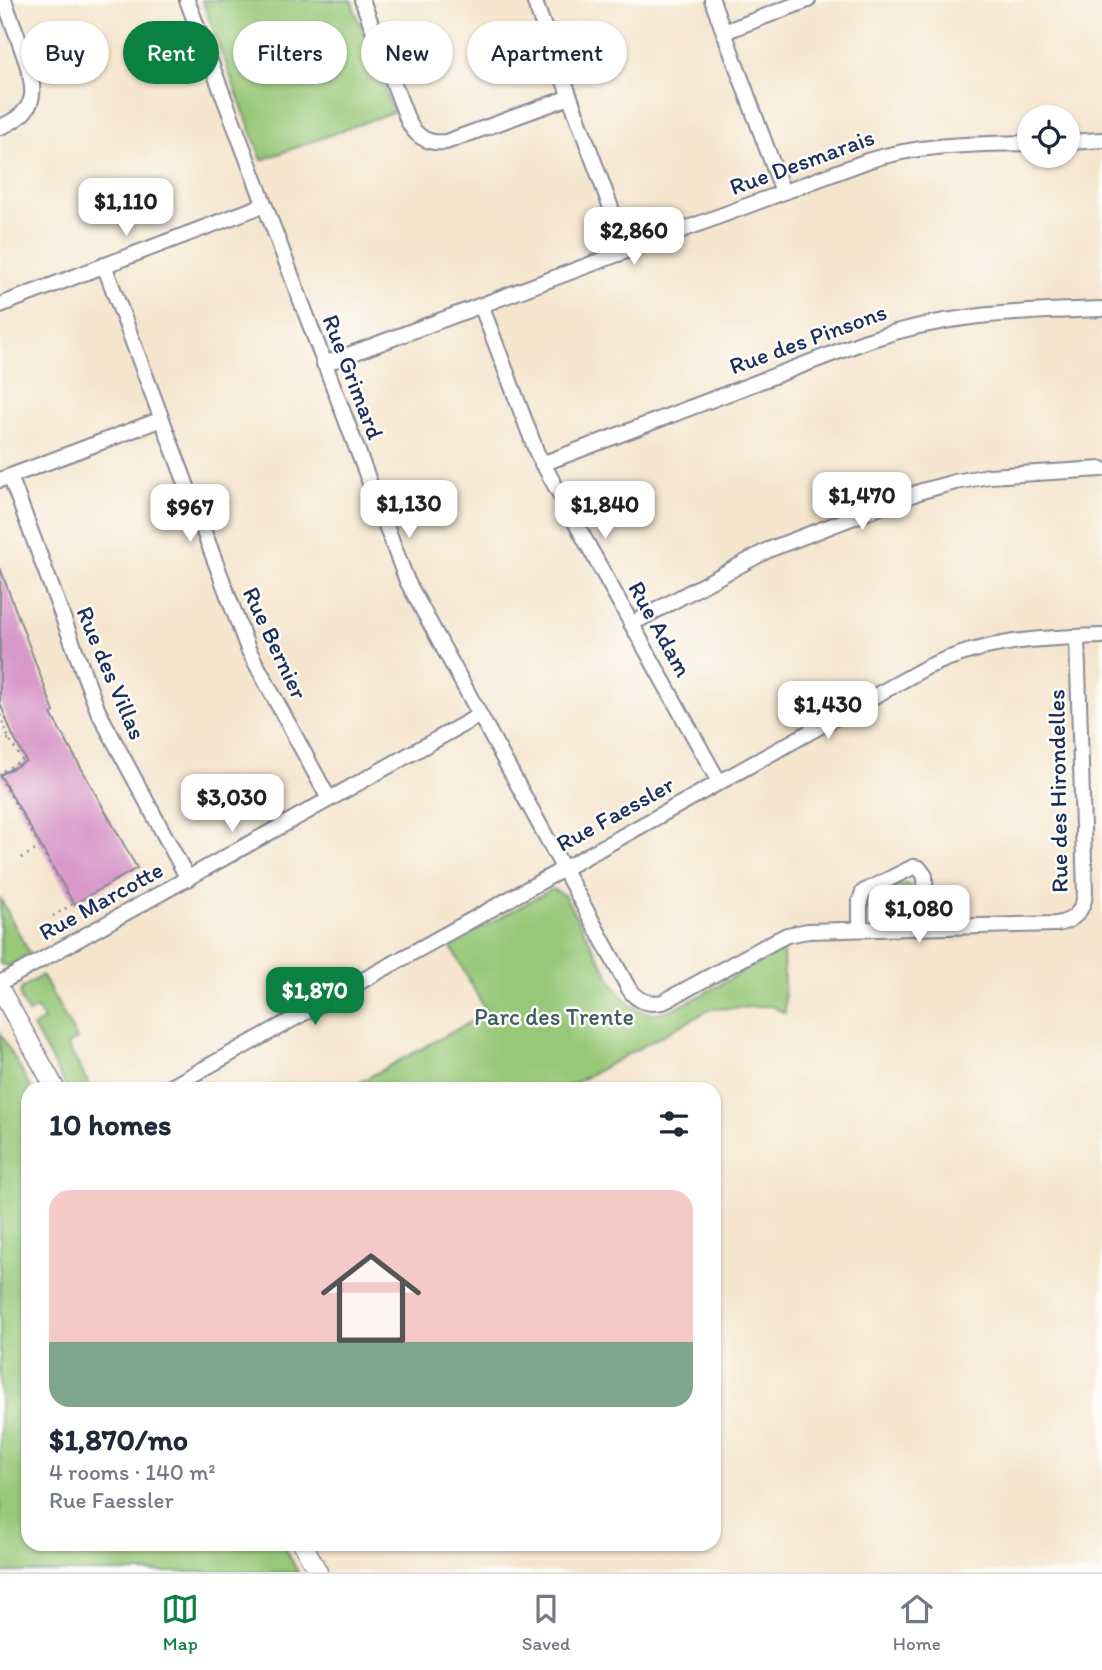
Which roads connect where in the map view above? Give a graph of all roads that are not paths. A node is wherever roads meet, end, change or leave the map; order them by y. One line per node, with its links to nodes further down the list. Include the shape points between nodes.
1 (4, 0): 9 (street, via 33,87 24,113)
2 (187, 0): 14 (street, Rue Grimard)
3 (362, 0): 8 (street, via 408,121 425,140 453,140)
4 (534, 0): 8 (street)
5 (712, 0): 7 (street)
6 (808, 0): 7 (street)
7 (724, 32): 13 (street)
8 (570, 97): 15 (street)
9 (0, 127)
10 (1102, 141): 11 (street)
11 (1080, 142)
12 (1017, 143): 13 (street, Rue Desmarais, via 902,152)
13 (783, 192): 15 (street, Rue Desmarais)
14 (264, 205): 16 (street); 20 (street, Rue Grimard)
15 (627, 251): 18 (street, Rue Desmarais)
16 (103, 265): 17 (street); 21 (street, Rue Bernier)
17 (0, 305)
18 (481, 305): 20 (street, Rue Desmarais); 22 (street, Rue Adam)
19 (1102, 309): 22 (street, Rue des Pinsons, via 983,314 912,326)
20 (324, 363): 28 (street, Rue Grimard, via 407,580)
21 (162, 419): 24 (street); 30 (street, Rue Bernier, via 248,649)
22 (542, 464): 25 (street, Rue Adam)
23 (1102, 469): 25 (street, via 989,476 922,491 768,550)
24 (5, 478): 32 (street, Rue des Villas, via 98,711)
25 (631, 624): 29 (street, Rue Adam)
26 (1077, 636): 27 (street, Rue Faessler); 29 (street, Rue Faessler, via 1008,641 942,659); 33 (street, Rue des Hirondelles, via 1085,893 1081,908 1071,919 1056,924)
27 (1102, 636)
28 (480, 715): 30 (street, Rue Marcotte); 31 (street, Rue Grimard)
29 (719, 782): 31 (street, Rue Faessler)
30 (329, 799): 32 (street, Rue Marcotte)
31 (564, 869): 34 (street, Rue des Hirondelles, via 629,989 648,1003 671,998 787,935); 38 (street, Rue Faessler)
32 (188, 878): 35 (street, Rue Marcotte)
33 (926, 927): 34 (street, Rue des Hirondelles); 34 (street, via 925,876 913,867 865,890 860,898)
34 (860, 929)
35 (0, 983)
36 (0, 989): 37 (street)
37 (52, 1082)
38 (180, 1082)
39 (307, 1551): 40 (street)
40 (318, 1572)

